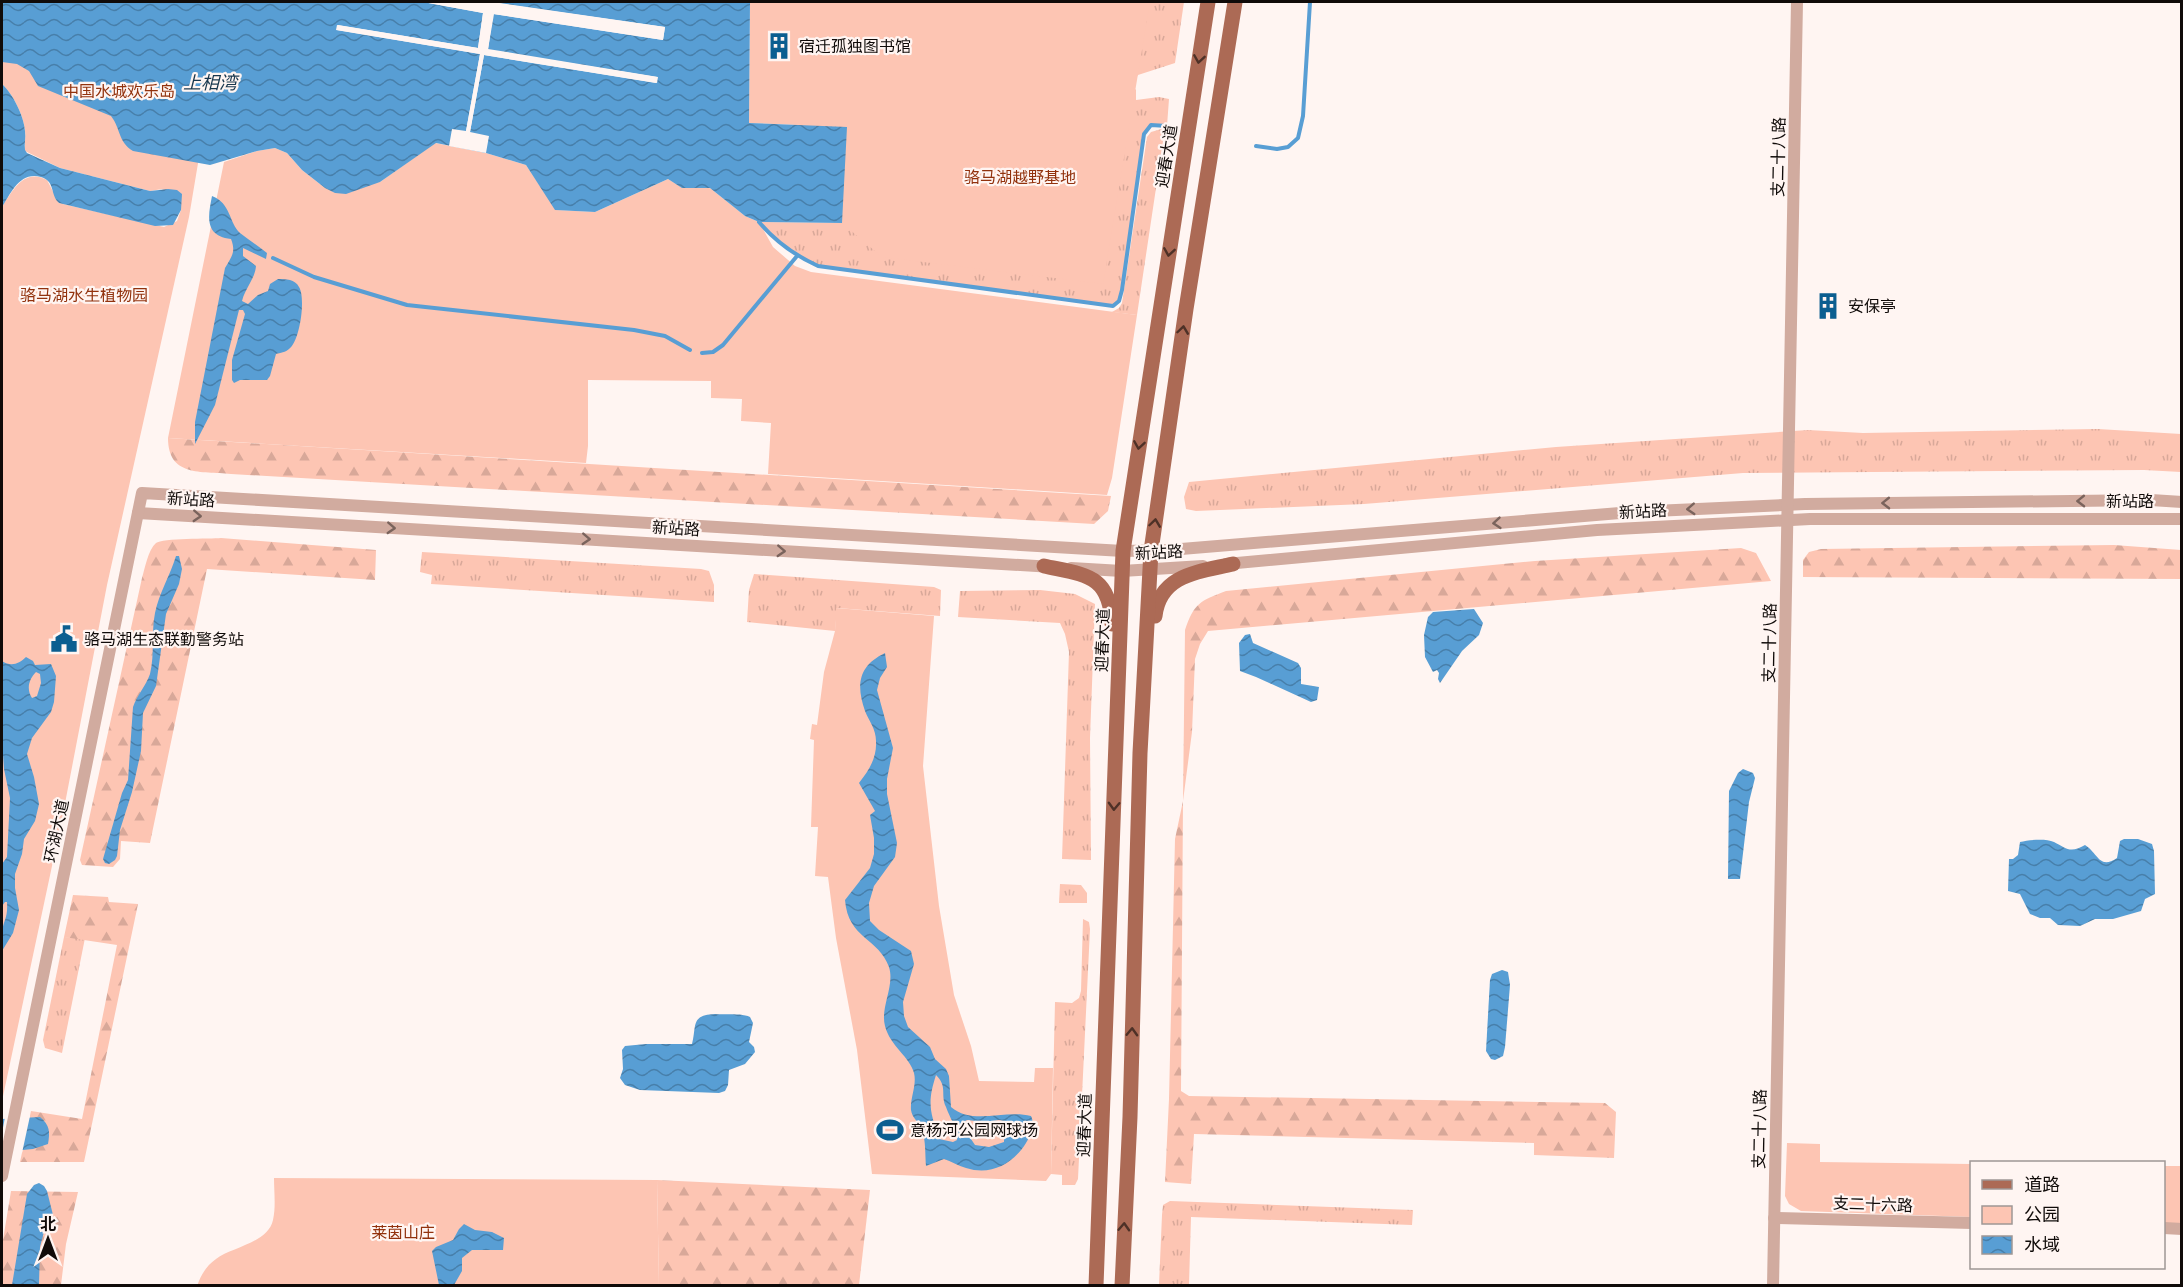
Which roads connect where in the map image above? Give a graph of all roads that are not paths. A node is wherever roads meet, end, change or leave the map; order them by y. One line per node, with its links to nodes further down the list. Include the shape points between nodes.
1 (1208, 2): 10 (main road, 迎春大道, one-way to 10)
2 (1235, 2): 11 (main road, one-way to 2)
3 (1797, 2): 6 (street, 支二十八路)
4 (142, 493): 7 (street, 环湖大道); 10 (street, 新站路)
5 (2181, 502): 6 (street, 新站路, one-way to 6)
6 (1788, 505): 9 (street, 支二十八路); 11 (street, 新站路, one-way to 11, via 1632,512)
7 (138, 513): 13 (street, 新站路, one-way to 13); 20 (street, 环湖大道)
8 (2181, 519): 9 (street, 新站路)
9 (1788, 520): 12 (street, 新站路, via 1597,530); 21 (street, 支二十八路)
10 (1123, 551): 11 (street, 新站路); 15 (main road, 迎春大道)
11 (1151, 551): 14 (main road)
12 (1233, 564): 14 (street, 新站路); 18 (main road, via 1171,583 1156,605)
13 (1044, 566): 15 (street, 新站路); 19 (main road, via 1088,575 1098,583 1111,606)
14 (1150, 570): 15 (street, 新站路); 17 (main road)
15 (1122, 571): 16 (main road, 迎春大道)
16 (1119, 660): 17 (main road); 19 (main road, 迎春大道)
17 (1145, 660): 18 (main road)
18 (1140, 753): 26 (main road, one-way to 18)
19 (1116, 771): 25 (main road, 迎春大道, one-way to 25)
20 (2, 1176)
21 (1774, 1218): 22 (street, 支二十六路); 27 (street, 支二十八路)
22 (1970, 1223)
23 (2165, 1228): 24 (street)
24 (2181, 1229)
25 (1096, 1286)
26 (1122, 1286)
27 (1773, 1286)

